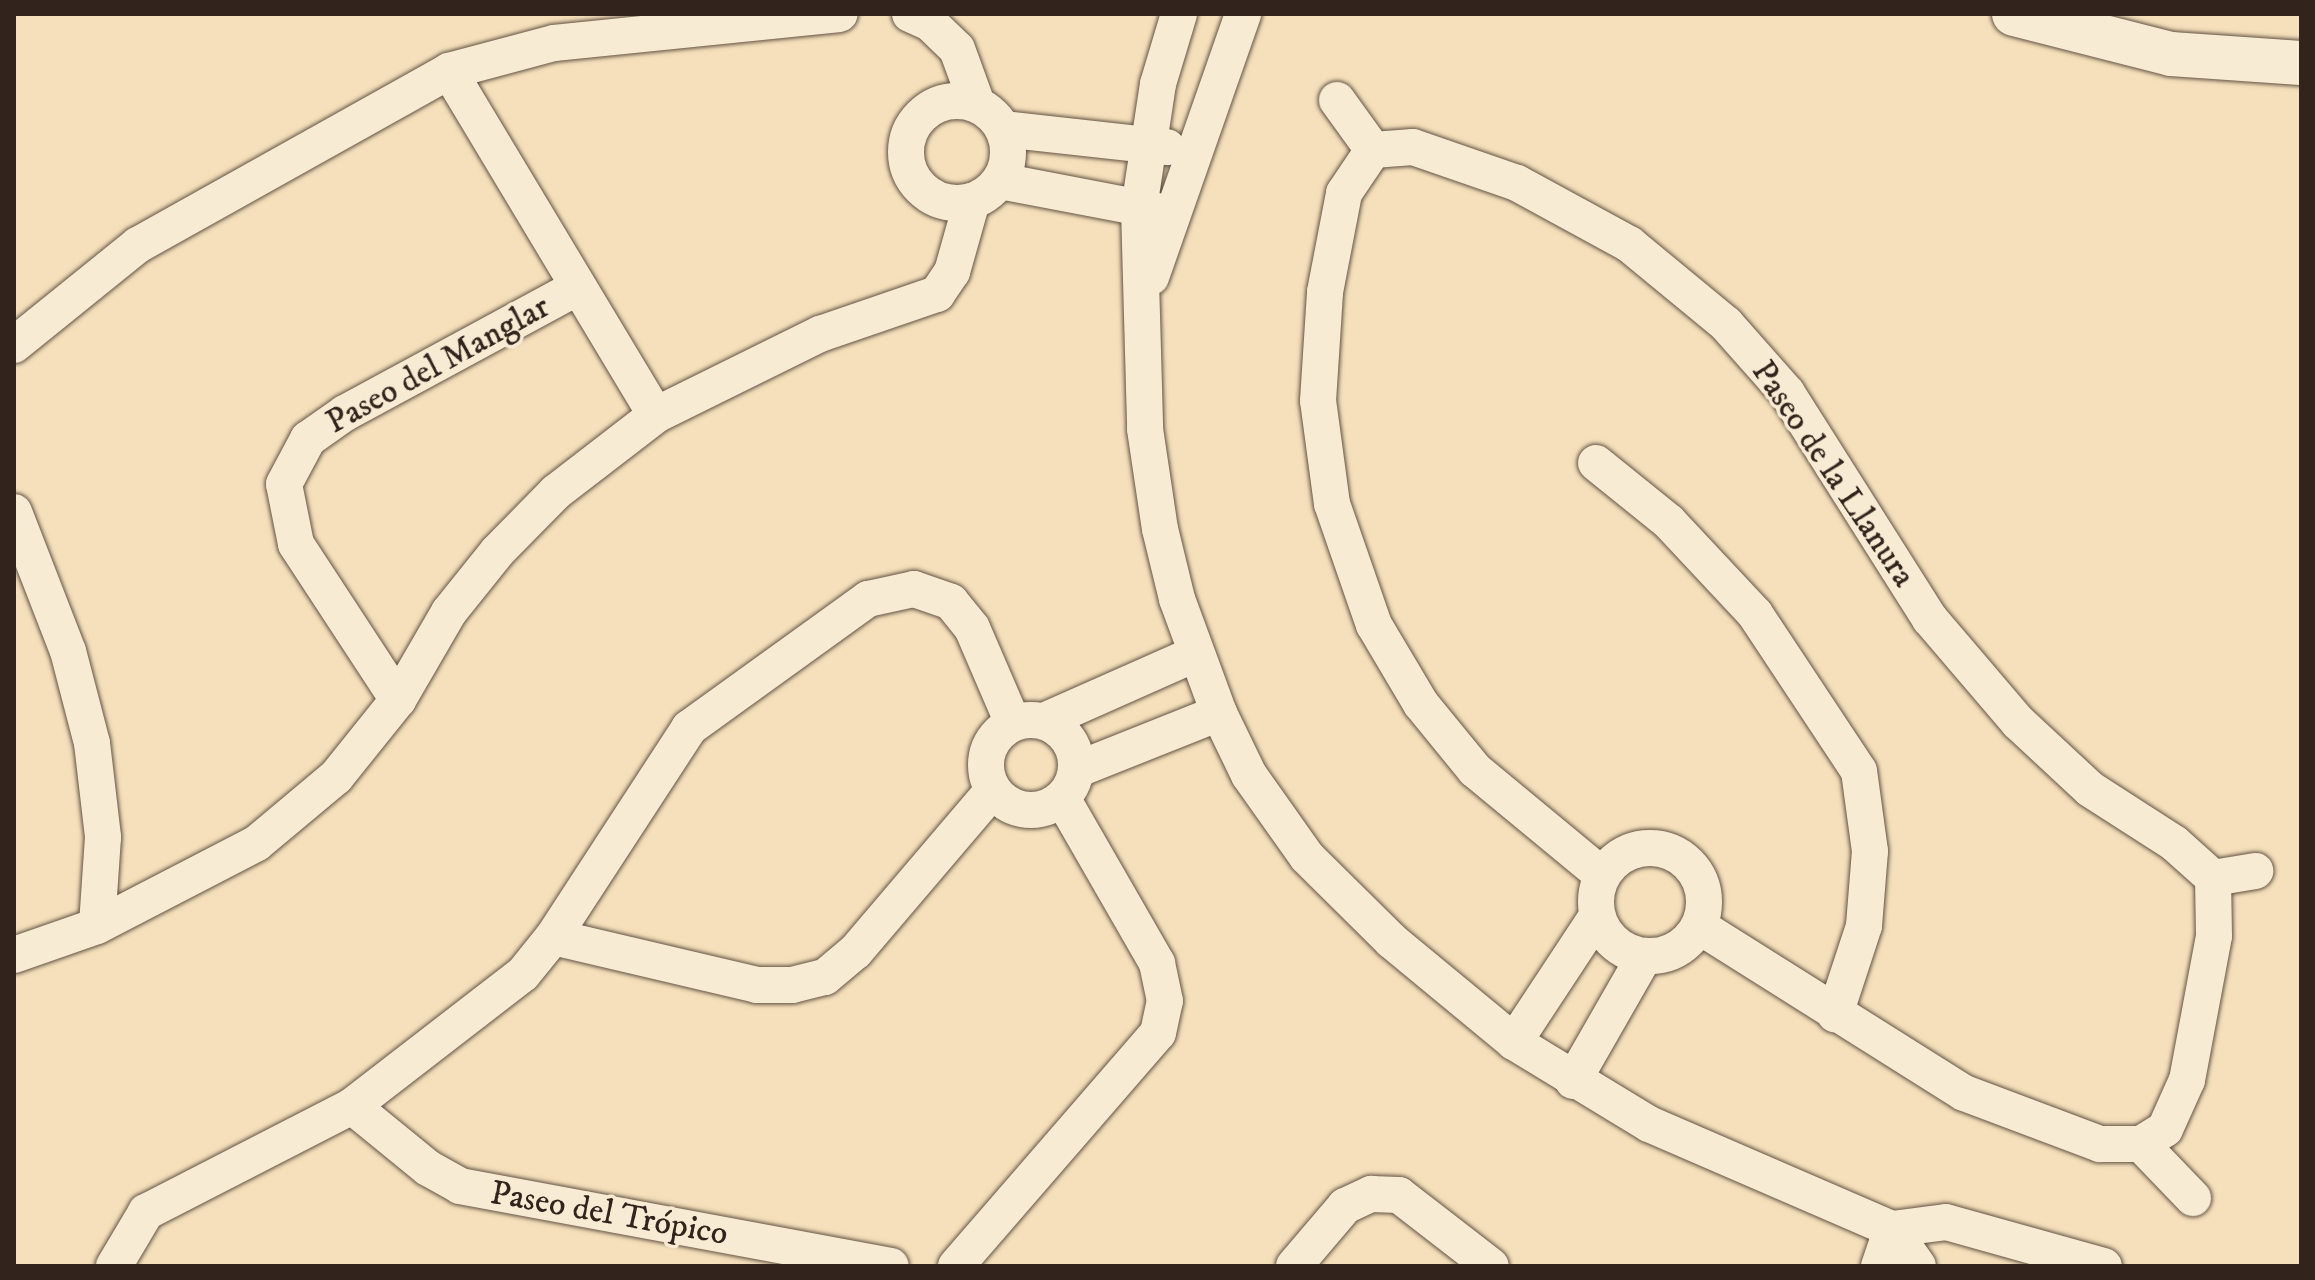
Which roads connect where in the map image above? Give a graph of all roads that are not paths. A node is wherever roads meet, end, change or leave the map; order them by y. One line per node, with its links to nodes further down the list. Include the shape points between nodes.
1 (840, 14): 7 (street, via 554,43)
2 (910, 14): 9 (street, via 930,23 957,49)
3 (1179, 14): 10 (street)
4 (1243, 14): 11 (street)
5 (2014, 14): 6 (street, via 2171,54)
6 (2301, 63)
7 (449, 71): 15 (street, Paseo del Manglar); 16 (street, via 138,245)
8 (1337, 100): 12 (street)
9 (990, 116): 10 (street); 13 (street, via 1007,164); 13 (street, via 960,100 926,111 907,141 906,159 922,190 955,204)
10 (1146, 144): 11 (street); 14 (street)
11 (1193, 150): 14 (street)
12 (1373, 150): 27 (street, via 1344,193 1325,292 1318,401 1332,504 1374,625 1421,704 1475,770); 28 (street, Paseo de la Llanura, via 1413,147 1517,183 1629,244 1726,324 1787,393 1930,619 2018,722 2090,789 2174,843)
13 (986, 191): 14 (street); 17 (street, via 952,272 937,294 820,334)
14 (1155, 211): 20 (street, via 1141,309 1145,429 1160,529)
15 (578, 287): 17 (street, Paseo del Manglar); 21 (street, Paseo del Manglar, via 345,413 308,439 284,484 296,544)
16 (14, 345)
17 (656, 415): 21 (street, via 556,492 497,552 449,612)
18 (1596, 463): 35 (street, via 1669,522 1755,614 1859,771 1870,851 1864,926)
19 (14, 512): 30 (street, via 68,651 92,743 103,837)
20 (1195, 654): 22 (street); 23 (street)
21 (398, 700): 30 (street, via 336,777 257,843)
22 (1219, 713): 24 (street); 36 (street, via 1249,775 1307,857 1392,941)
23 (1028, 722): 24 (street, via 1069,740); 25 (street, via 990,745 986,760); 32 (street, via 951,602 914,589 868,599 689,728)
24 (1069, 784): 25 (street, via 1033,810 1004,802); 45 (street, via 1157,963 1165,1001 1158,1033)
25 (993, 790): 32 (street, via 856,951 825,977 792,985 757,985)
26 (2255, 871): 28 (street)
27 (1602, 875): 29 (street); 31 (street, via 1634,850 1675,853 1702,885)
28 (2213, 878): 39 (street, via 2214,936 2187,1080 2165,1129)
29 (1597, 916): 34 (street, via 1614,944); 36 (street)
30 (97, 926): 33 (street)
31 (1699, 926): 34 (street, via 1676,950); 35 (street)
32 (553, 937): 38 (street, via 523,974)
33 (14, 955)
34 (1644, 957): 37 (street)
35 (1835, 1014): 39 (street, via 1964,1093 2100,1144)
36 (1514, 1042): 37 (street)
37 (1573, 1081): 42 (street, via 1649,1124)
38 (352, 1106): 43 (street, via 146,1212); 44 (street, Paseo del Trópico, via 428,1168 460,1186)
39 (2141, 1144): 40 (street)
40 (2193, 1198)
41 (1946, 1222): 42 (street); 50 (street); 51 (street)
42 (1892, 1229): 48 (street); 49 (street)
43 (114, 1266)
44 (891, 1266)
45 (956, 1266)
46 (1294, 1266): 47 (street, via 1345,1206 1371,1194 1399,1195)
47 (1491, 1266)
48 (1879, 1266)
49 (1918, 1266)
50 (1929, 1266)
51 (2104, 1266)

